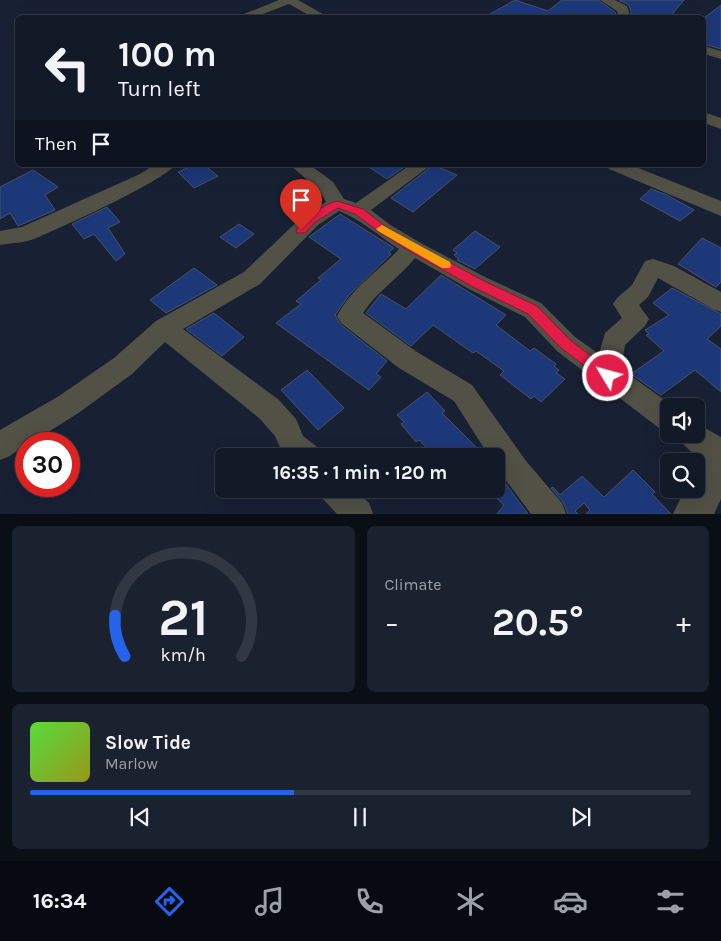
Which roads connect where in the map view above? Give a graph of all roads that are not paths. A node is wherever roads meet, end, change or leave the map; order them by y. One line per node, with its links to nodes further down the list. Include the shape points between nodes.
1 (290, 0): 3 (street); 4 (street)
2 (606, 0): 5 (street, via 623,9)
3 (248, 15)
4 (318, 15)
5 (624, 15)
6 (706, 51): 7 (street)
7 (721, 55)
8 (706, 118): 9 (street)
9 (721, 124)
10 (163, 167): 17 (street, via 26,234)
11 (301, 167): 14 (street, via 326,186)
12 (419, 167): 16 (street)
13 (621, 167): 15 (street)
14 (337, 204): 16 (street); 20 (street, via 311,220 252,278)
15 (721, 209)
16 (359, 211): 18 (street)
17 (0, 238)
18 (412, 247): 21 (street, via 477,284 533,310 566,344); 30 (street, via 362,296 349,316 408,360 463,393 516,471)
19 (721, 303): 21 (street, via 653,267 640,292 625,304 637,319 614,340)
20 (164, 328): 24 (street, via 123,366); 25 (street, via 268,408 286,428)
21 (608, 376): 22 (street)
22 (660, 413)
23 (705, 443): 26 (street)
24 (0, 446)
25 (296, 448)
26 (721, 453)
27 (721, 458): 31 (street)
28 (343, 498): 29 (street)
29 (358, 514)
30 (551, 514)
31 (693, 514)

